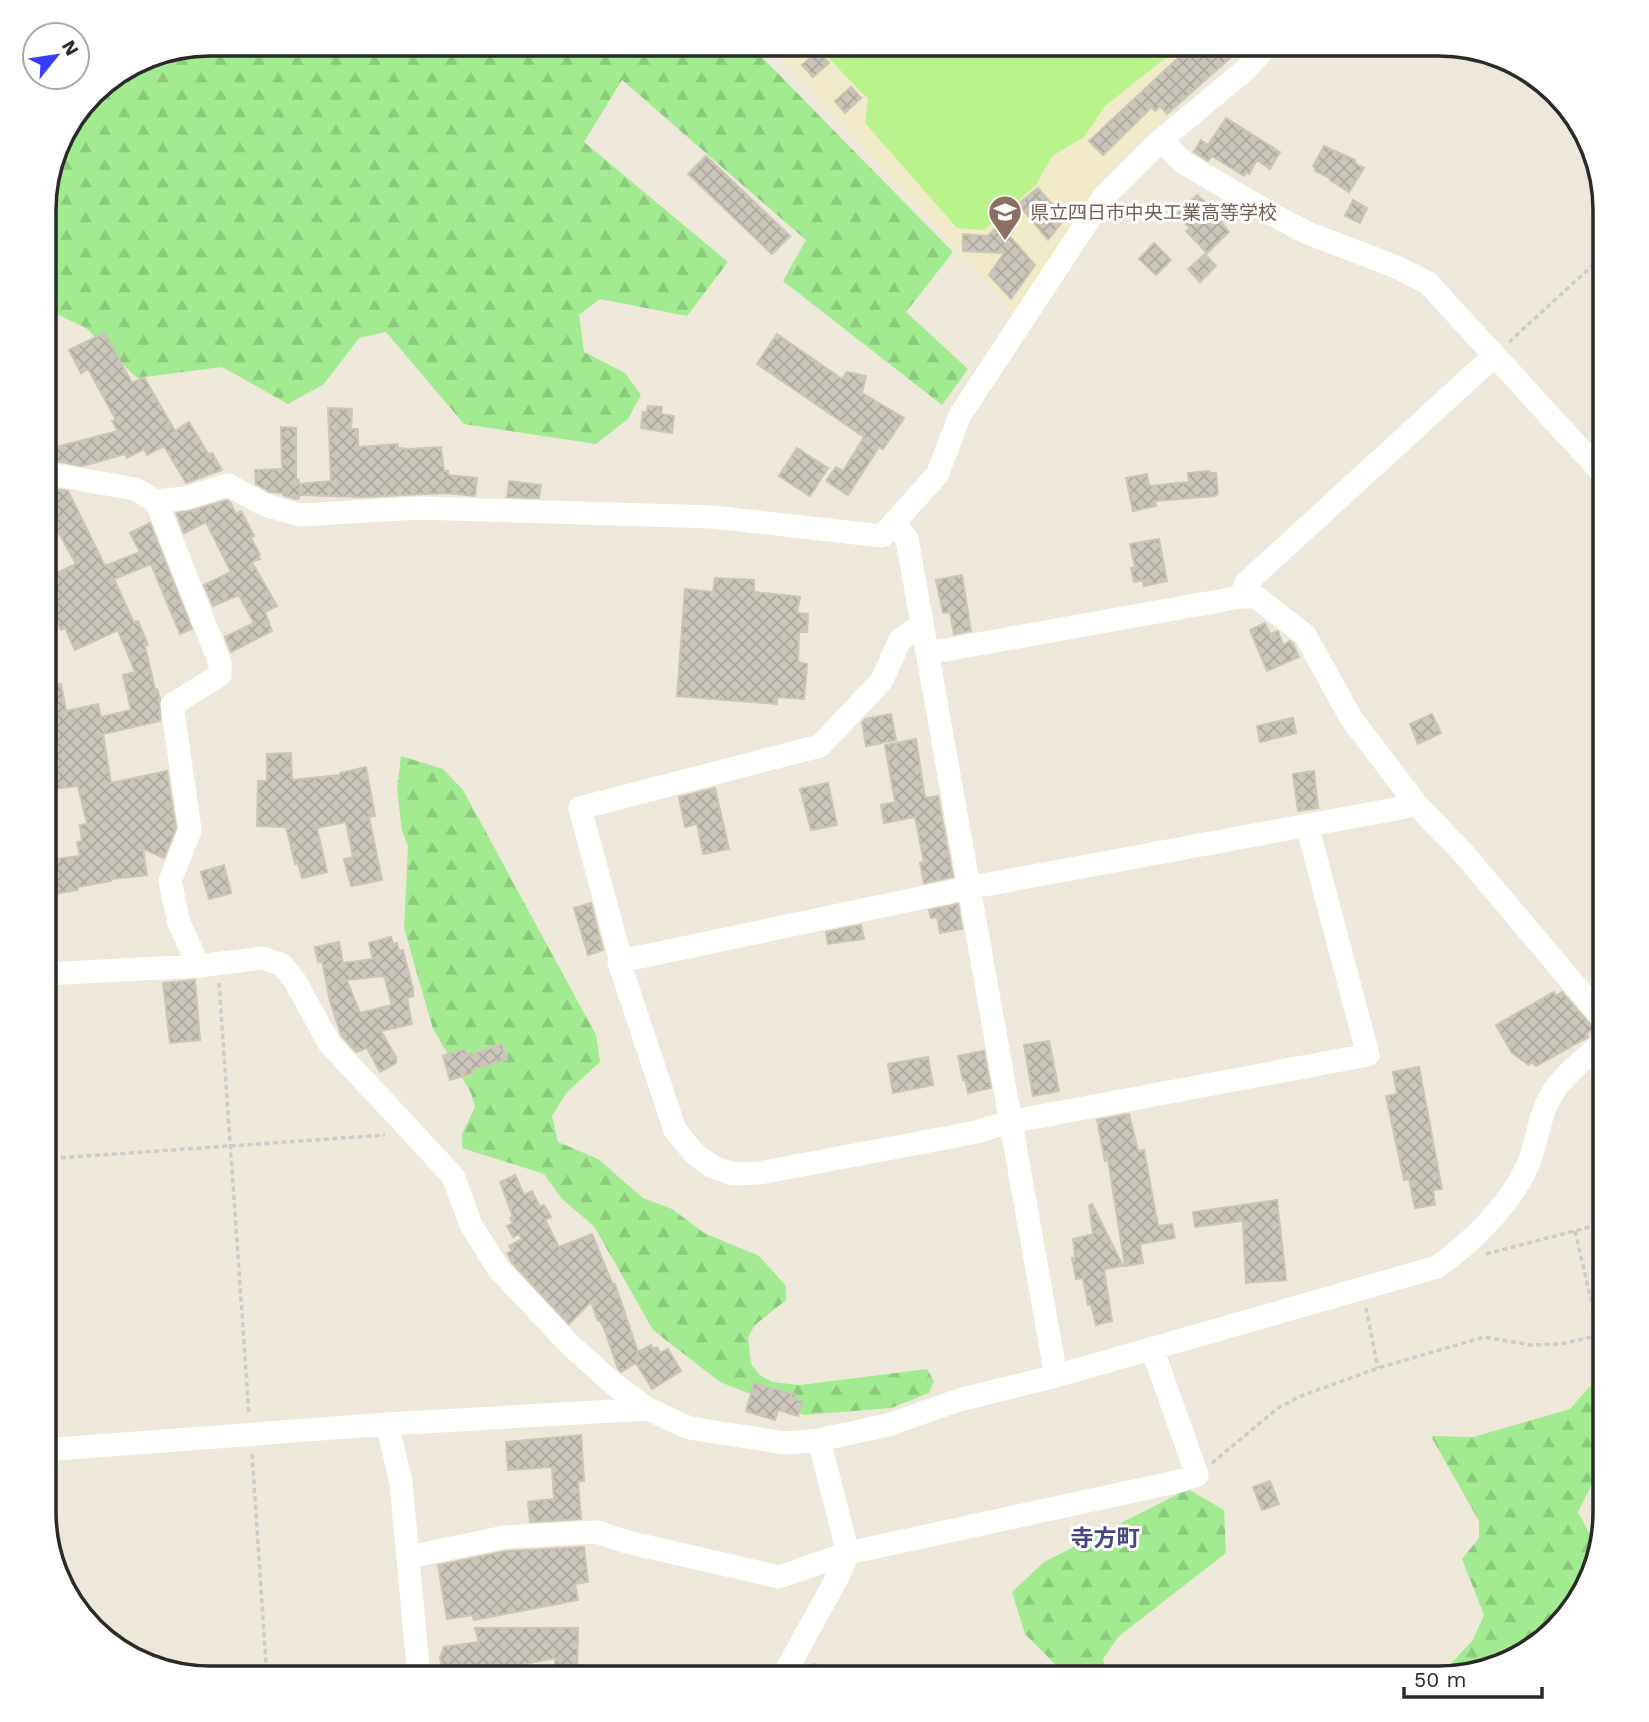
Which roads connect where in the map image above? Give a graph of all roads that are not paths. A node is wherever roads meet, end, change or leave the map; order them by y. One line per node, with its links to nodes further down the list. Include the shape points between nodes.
1 (1258, 56): 2 (street)
2 (1161, 140): 3 (street, via 1184,163 1273,215 1428,283); 7 (street, via 1103,198 960,415 937,475)
3 (1494, 356): 4 (street); 8 (street, via 1246,583)
4 (1593, 463)
5 (56, 475): 6 (street, via 135,489)
6 (156, 501): 7 (street, via 186,498 228,485 265,505 300,515 419,508 713,517 882,536); 15 (street, via 220,663 220,675 172,705 191,830 170,881 179,923)
7 (894, 523): 9 (street, via 907,539)
8 (1241, 597): 10 (street); 11 (street, via 1256,597 1305,635 1351,718)
9 (922, 624): 10 (street); 14 (street, via 900,639 882,680 820,746 580,808)
10 (928, 653): 13 (street)
11 (1417, 805): 12 (street); 17 (street)
12 (1307, 825): 13 (street); 19 (street, via 1368,1055)
13 (968, 888): 14 (street); 19 (street)
14 (621, 961): 19 (street, via 675,1130 712,1166 732,1174 759,1173)
15 (208, 965): 16 (street); 22 (street, via 263,958 282,965 329,1043 453,1176 471,1225 498,1268 570,1345)
16 (56, 973)
17 (1593, 1007)
18 (1593, 1052): 20 (street, via 1559,1083 1542,1113 1526,1168 1502,1206 1437,1268)
19 (1009, 1122): 21 (street)
20 (1152, 1348): 21 (street); 26 (street, via 1197,1475)
21 (1056, 1376): 24 (street)
22 (648, 1409): 23 (street); 24 (street, via 689,1428 786,1443)
23 (387, 1424): 25 (street); 27 (street, via 401,1482)
24 (820, 1440): 26 (street)
25 (56, 1449)
26 (848, 1553): 27 (street, via 779,1577 597,1532 505,1537); 29 (street)
27 (409, 1557): 28 (street)
28 (418, 1666)
29 (789, 1666)

